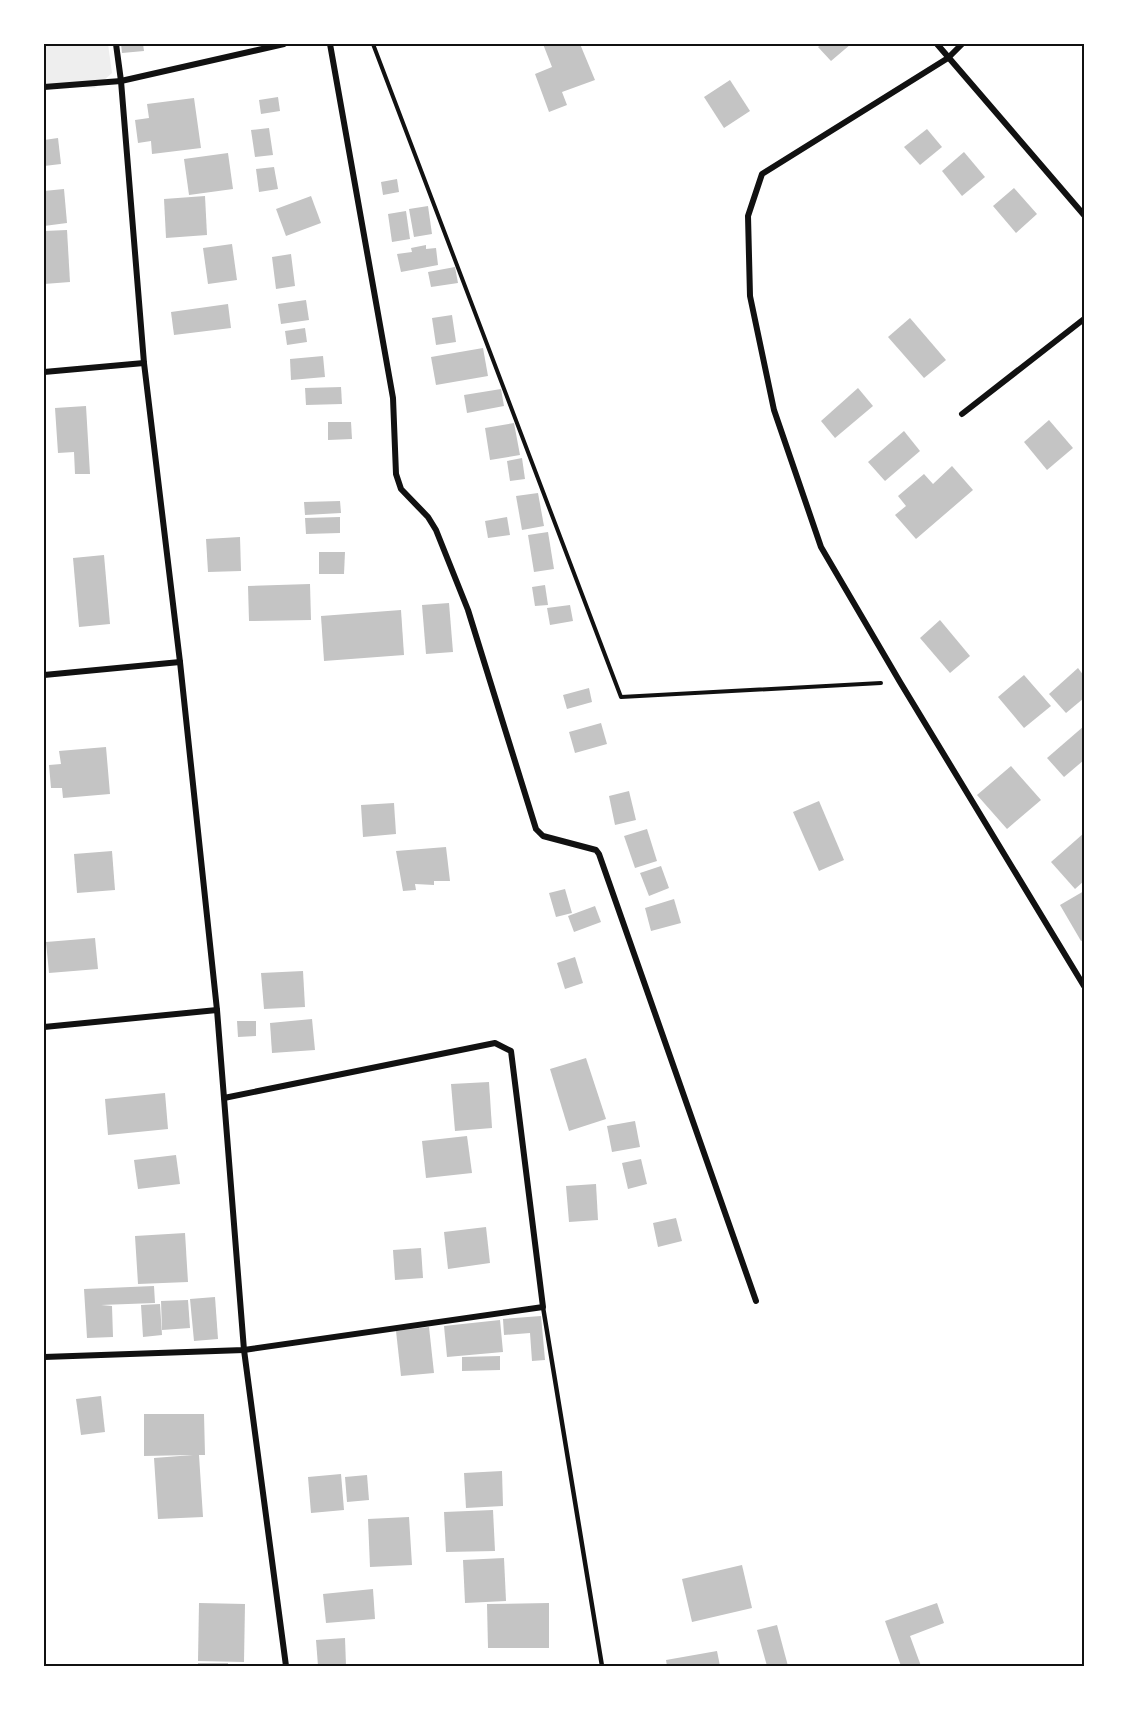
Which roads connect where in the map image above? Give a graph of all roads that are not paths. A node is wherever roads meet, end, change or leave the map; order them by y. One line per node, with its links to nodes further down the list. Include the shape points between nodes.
1 (116, 44): 7 (street)
2 (284, 44): 7 (street)
3 (330, 44): 20 (street, via 393,398 396,474 402,489 428,517 468,610 536,830 543,836 599,854)
4 (937, 44): 6 (street)
5 (963, 44): 6 (street)
6 (948, 58): 9 (street); 16 (street, via 762,174 748,216 750,296 774,410 821,547)
7 (122, 81): 8 (street); 11 (street)
8 (44, 87)
9 (1084, 215)
10 (1084, 318): 13 (street)
11 (144, 363): 12 (street); 14 (street)
12 (44, 372)
13 (962, 414)
14 (180, 662): 15 (street); 17 (street)
15 (44, 675)
16 (1084, 987)
17 (217, 1010): 18 (street); 19 (street)
18 (44, 1027)
19 (224, 1098): 21 (street, via 495,1043 505,1046 511,1051); 22 (street)
20 (756, 1301)
21 (543, 1307): 22 (street); 25 (lane)
22 (244, 1350): 23 (street); 24 (street)
23 (44, 1357)
24 (286, 1666)
25 (602, 1666)

